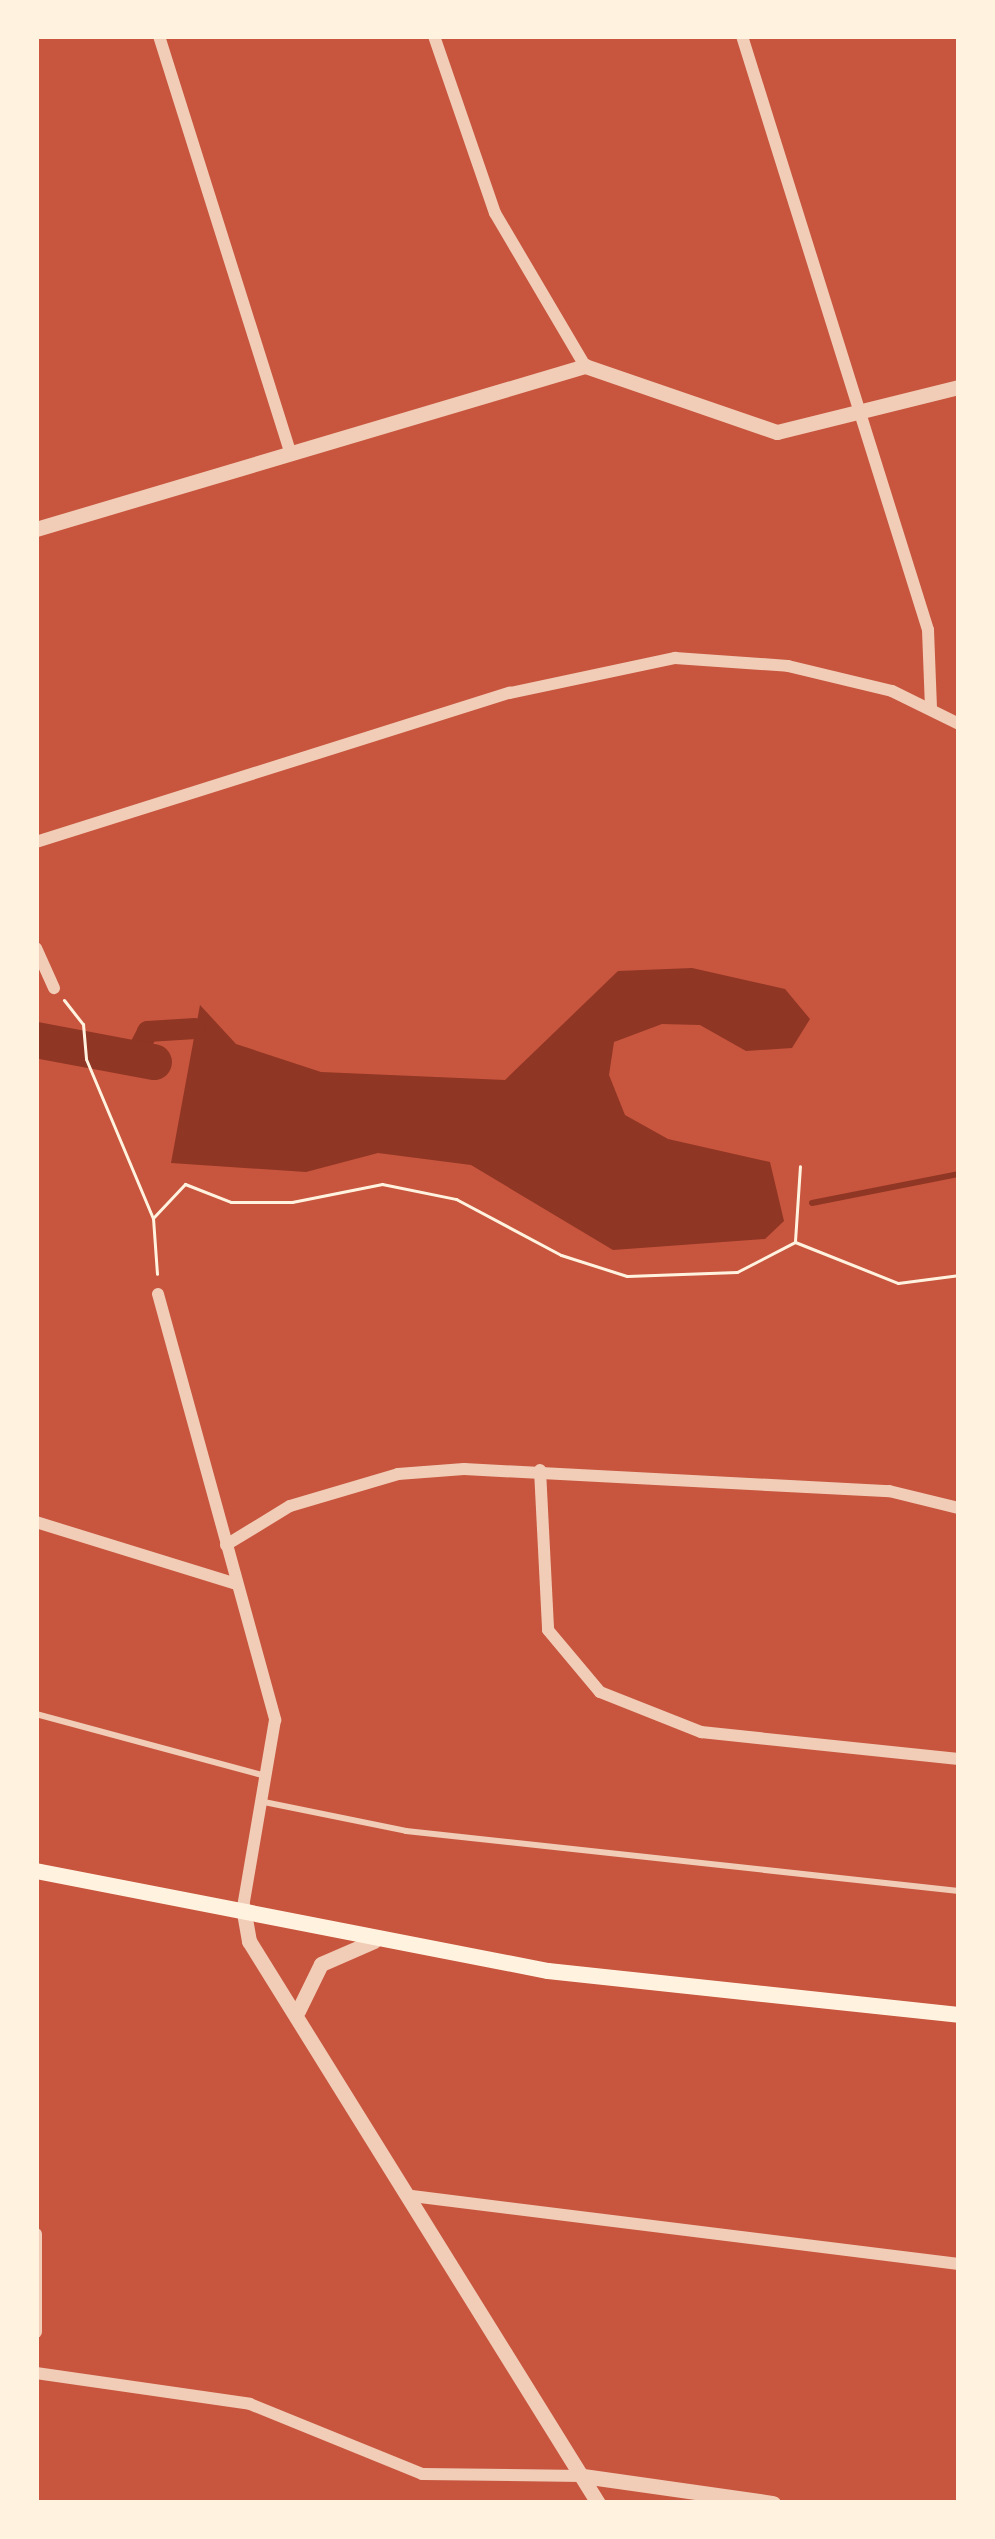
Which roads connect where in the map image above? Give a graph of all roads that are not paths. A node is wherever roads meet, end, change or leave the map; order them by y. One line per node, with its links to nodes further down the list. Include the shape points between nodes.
1 (159, 36): 7 (street)
2 (434, 36): 4 (street, via 495,212)
3 (742, 36): 6 (street)
4 (585, 366): 6 (street, via 755,428 804,432); 7 (street)
5 (959, 387): 6 (street)
6 (865, 415): 9 (street, via 928,630)
7 (291, 454): 8 (street)
8 (36, 529)
9 (931, 710): 10 (street); 11 (street, via 746,660 611,667)
10 (959, 724)
11 (36, 842)
12 (36, 948): 13 (street)
13 (54, 988)
14 (158, 1294): 18 (street)
15 (540, 1469): 16 (street, via 889,1491); 18 (street, via 398,1474 262,1516); 21 (street, via 548,1630 600,1691 701,1732)
16 (959, 1508)
17 (36, 1522): 19 (street)
18 (226, 1545): 19 (street)
19 (236, 1584): 22 (street, via 275,1720)
20 (36, 1714): 22 (lane)
21 (959, 1759)
22 (270, 1777): 23 (street)
23 (264, 1802): 25 (lane, via 406,1832); 26 (street)
24 (36, 1871): 26 (main road)
25 (959, 1892)
26 (243, 1907): 27 (main road); 28 (street, via 249,1940)
27 (374, 1941): 28 (street, via 321,1964); 29 (main road, via 718,1995)
28 (298, 2011): 30 (street)
29 (959, 2014)
30 (412, 2197): 32 (street); 35 (street)
31 (36, 2234): 33 (street)
32 (959, 2264)
33 (36, 2332)
34 (36, 2373): 35 (street, via 250,2404 422,2474)
35 (583, 2476): 36 (street); 37 (street)
36 (598, 2503)
37 (772, 2503)

